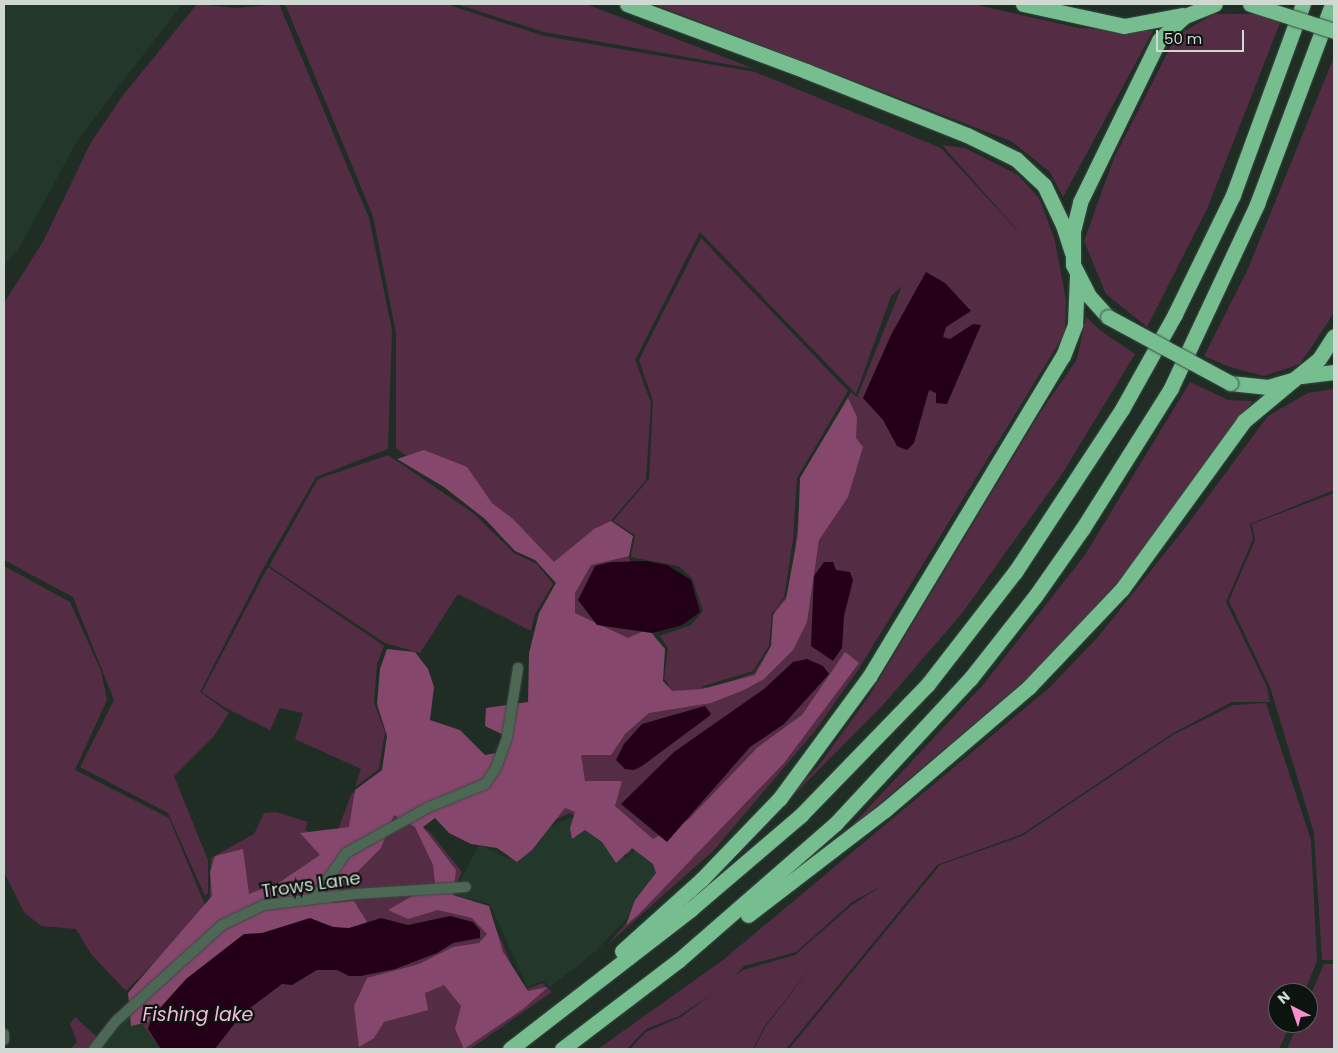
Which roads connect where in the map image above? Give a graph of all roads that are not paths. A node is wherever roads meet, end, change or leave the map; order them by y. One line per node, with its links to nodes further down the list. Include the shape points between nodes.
1 (627, 4): 9 (highway, via 860,92 967,135 1016,159 1044,185 1063,224)
2 (1023, 4): 7 (highway, via 1124,26)
3 (1215, 4): 7 (highway)
4 (1250, 4): 8 (highway, bridge)
5 (1303, 4): 21 (highway, via 1233,195 1175,314 1122,409 1015,572 928,684 801,815 691,909)
6 (1332, 4): 17 (highway, via 1257,204 1171,388 1083,528 1036,595 970,679 836,823 750,901)
7 (1198, 8): 9 (highway, via 1168,30 1154,48 1080,202)
8 (1334, 32)
9 (1072, 253): 10 (highway)
10 (1076, 276): 13 (highway, bridge, via 1108,317 1230,383 1268,387); 21 (highway, via 1075,324 1063,356 900,628 848,708 780,798 709,872)
11 (1334, 336): 13 (highway, via 1320,359)
12 (1334, 372): 13 (highway)
13 (1295, 378): 17 (highway, via 1244,421 1122,589 1029,687 885,810 692,959)
14 (518, 668): 16 (street, via 508,737 496,768 485,784 426,808 346,853)
15 (466, 887): 16 (street, Trows Lane)
16 (314, 899): 20 (street, Trows Lane, via 264,905 222,925 117,1020)
17 (602, 1020): 22 (highway)
18 (4, 1034): 19 (street)
19 (4, 1040)
20 (94, 1049)
21 (508, 1049)
22 (562, 1049)

